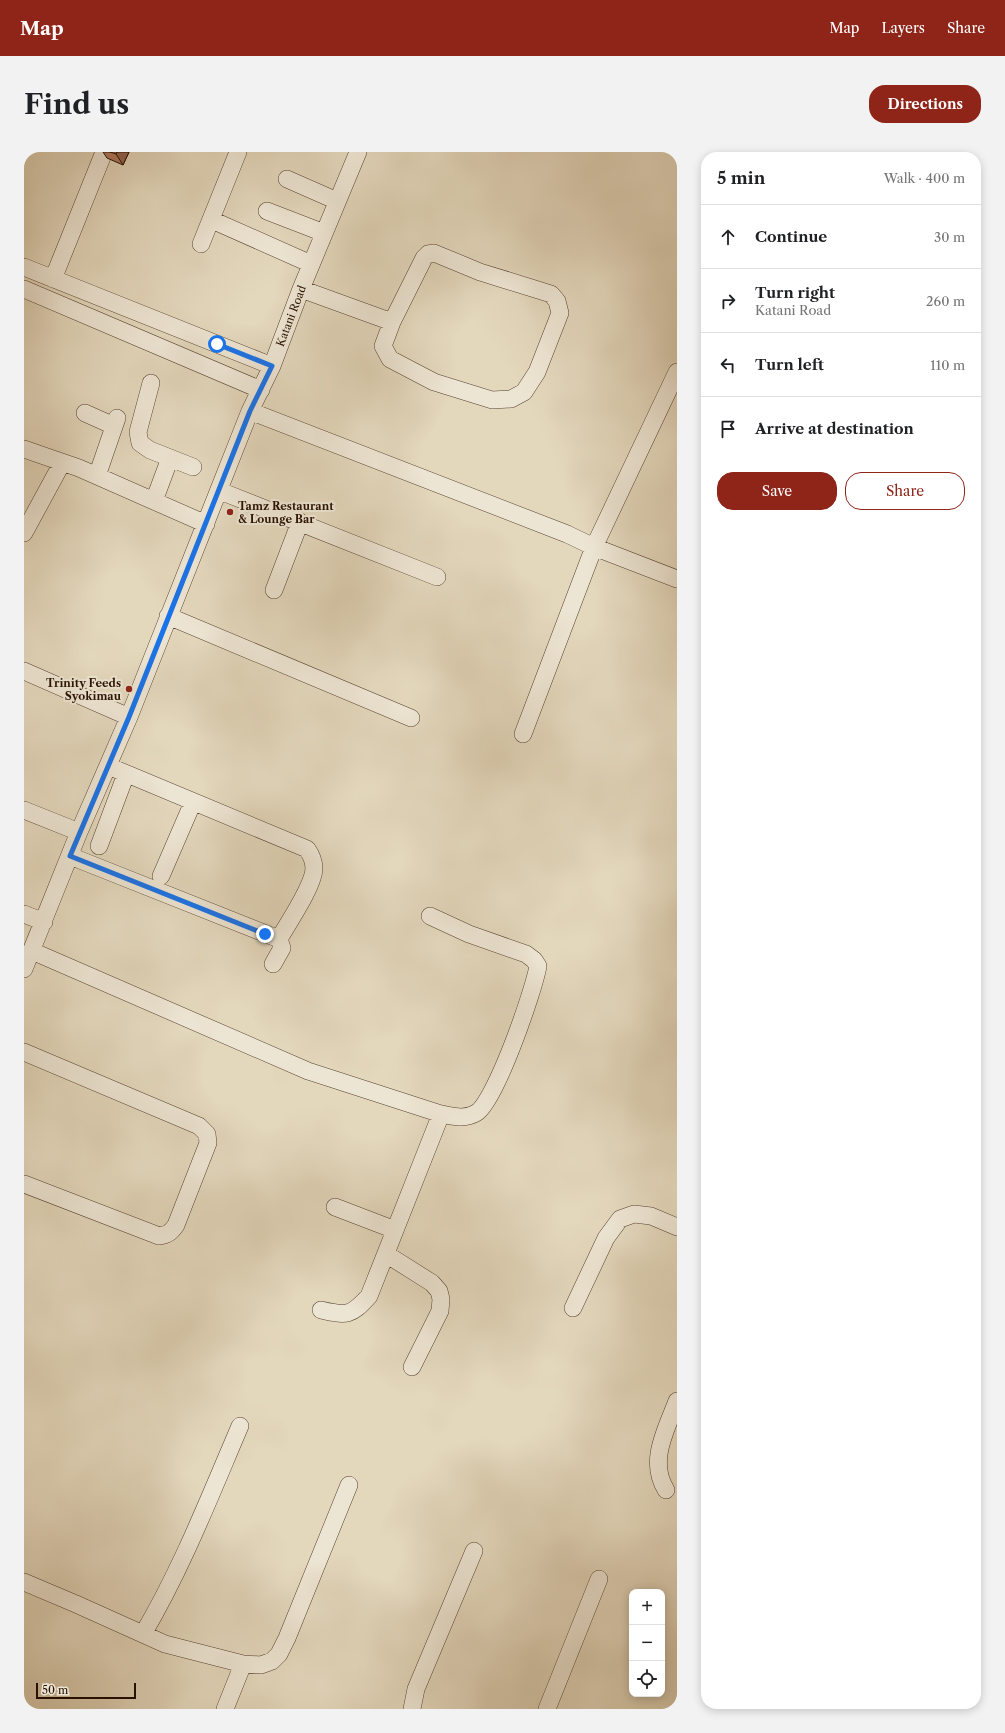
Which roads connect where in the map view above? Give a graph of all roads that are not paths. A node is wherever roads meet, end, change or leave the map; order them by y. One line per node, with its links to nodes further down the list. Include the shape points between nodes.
1 (104, 152): 12 (street)
2 (238, 152): 7 (street)
3 (358, 152): 5 (street, Katani Road)
4 (287, 179): 5 (street)
5 (337, 201): 8 (street, Katani Road)
6 (267, 211): 8 (street)
7 (212, 220): 9 (street); 10 (street)
8 (324, 233): 10 (street, Katani Road)
9 (201, 244)
10 (312, 264): 14 (street, Katani Road)
11 (24, 267): 12 (street)
12 (53, 279): 16 (street)
13 (24, 289): 19 (street)
14 (301, 289): 15 (street); 16 (street, Katani Road)
15 (392, 322): 15 (street, via 424,258 434,252 480,272 551,294 557,301 560,313 537,372 524,392 511,399 492,400 434,382 390,359 383,346)
16 (272, 366): 19 (street, Katani Road)
17 (677, 372): 32 (street)
18 (150, 383): 23 (street, via 138,432 140,444)
19 (261, 390): 20 (street, Katani Road)
20 (250, 411): 27 (street, Katani Road); 32 (street, via 567,534)
21 (85, 413): 26 (street, via 115,422)
22 (24, 449): 24 (street)
23 (170, 458): 25 (street); 28 (street)
24 (62, 463): 26 (street); 31 (street)
25 (193, 467)
26 (97, 476): 28 (street)
27 (220, 491): 29 (street); 30 (street, Katani Road)
28 (154, 501): 30 (street)
29 (300, 522): 33 (street); 35 (street)
30 (206, 524): 36 (street, Katani Road)
31 (24, 533)
32 (594, 547): 34 (street); 40 (street)
33 (437, 577)
34 (677, 579)
35 (274, 590)
36 (168, 616): 38 (street, Katani Road); 39 (street)
37 (24, 671): 38 (street)
38 (129, 717): 41 (street, Katani Road)
39 (411, 718)
40 (523, 734)
41 (108, 766): 42 (street); 45 (street, Katani Road)
42 (126, 774): 43 (street); 46 (street)
43 (193, 802): 48 (street); 52 (street, via 308,849 313,859 314,870 310,883)
44 (24, 810): 45 (street)
45 (79, 832): 47 (street, Katani Road)
46 (99, 846)
47 (70, 856): 51 (street, Katani Road); 52 (street)
48 (161, 876)
49 (24, 914): 51 (street)
50 (430, 916): 57 (street, via 469,934 526,954 538,966 522,1018 488,1102 477,1113 463,1118)
51 (44, 922): 53 (street, Katani Road)
52 (279, 939): 54 (street, via 282,948)
53 (32, 950): 55 (street, Katani Road); 57 (street, via 308,1071)
54 (273, 964)
55 (24, 969)
56 (24, 1052): 58 (street, via 200,1126 207,1134 208,1143 176,1225 166,1235 159,1236)
57 (441, 1114): 61 (street)
58 (24, 1184)
59 (335, 1207): 61 (street)
60 (677, 1227): 63 (street, via 651,1216 634,1214 620,1219 606,1238)
61 (395, 1230): 62 (street)
62 (386, 1254): 64 (street, via 369,1296 358,1308 340,1314); 65 (street, via 432,1283 440,1295 440,1311)
63 (574, 1308)
64 (321, 1310)
65 (412, 1368)
66 (677, 1401): 69 (street, via 658,1450 660,1475)
67 (240, 1426): 73 (street, via 201,1519 160,1606)
68 (349, 1485): 74 (street, via 279,1654 272,1661 261,1665)
69 (666, 1490)
70 (474, 1550): 76 (street, via 416,1689)
71 (599, 1579): 77 (street)
72 (24, 1582): 73 (street)
73 (143, 1634): 74 (street, via 165,1644)
74 (244, 1664): 75 (street)
75 (225, 1709)
76 (412, 1709)
77 (547, 1709)

